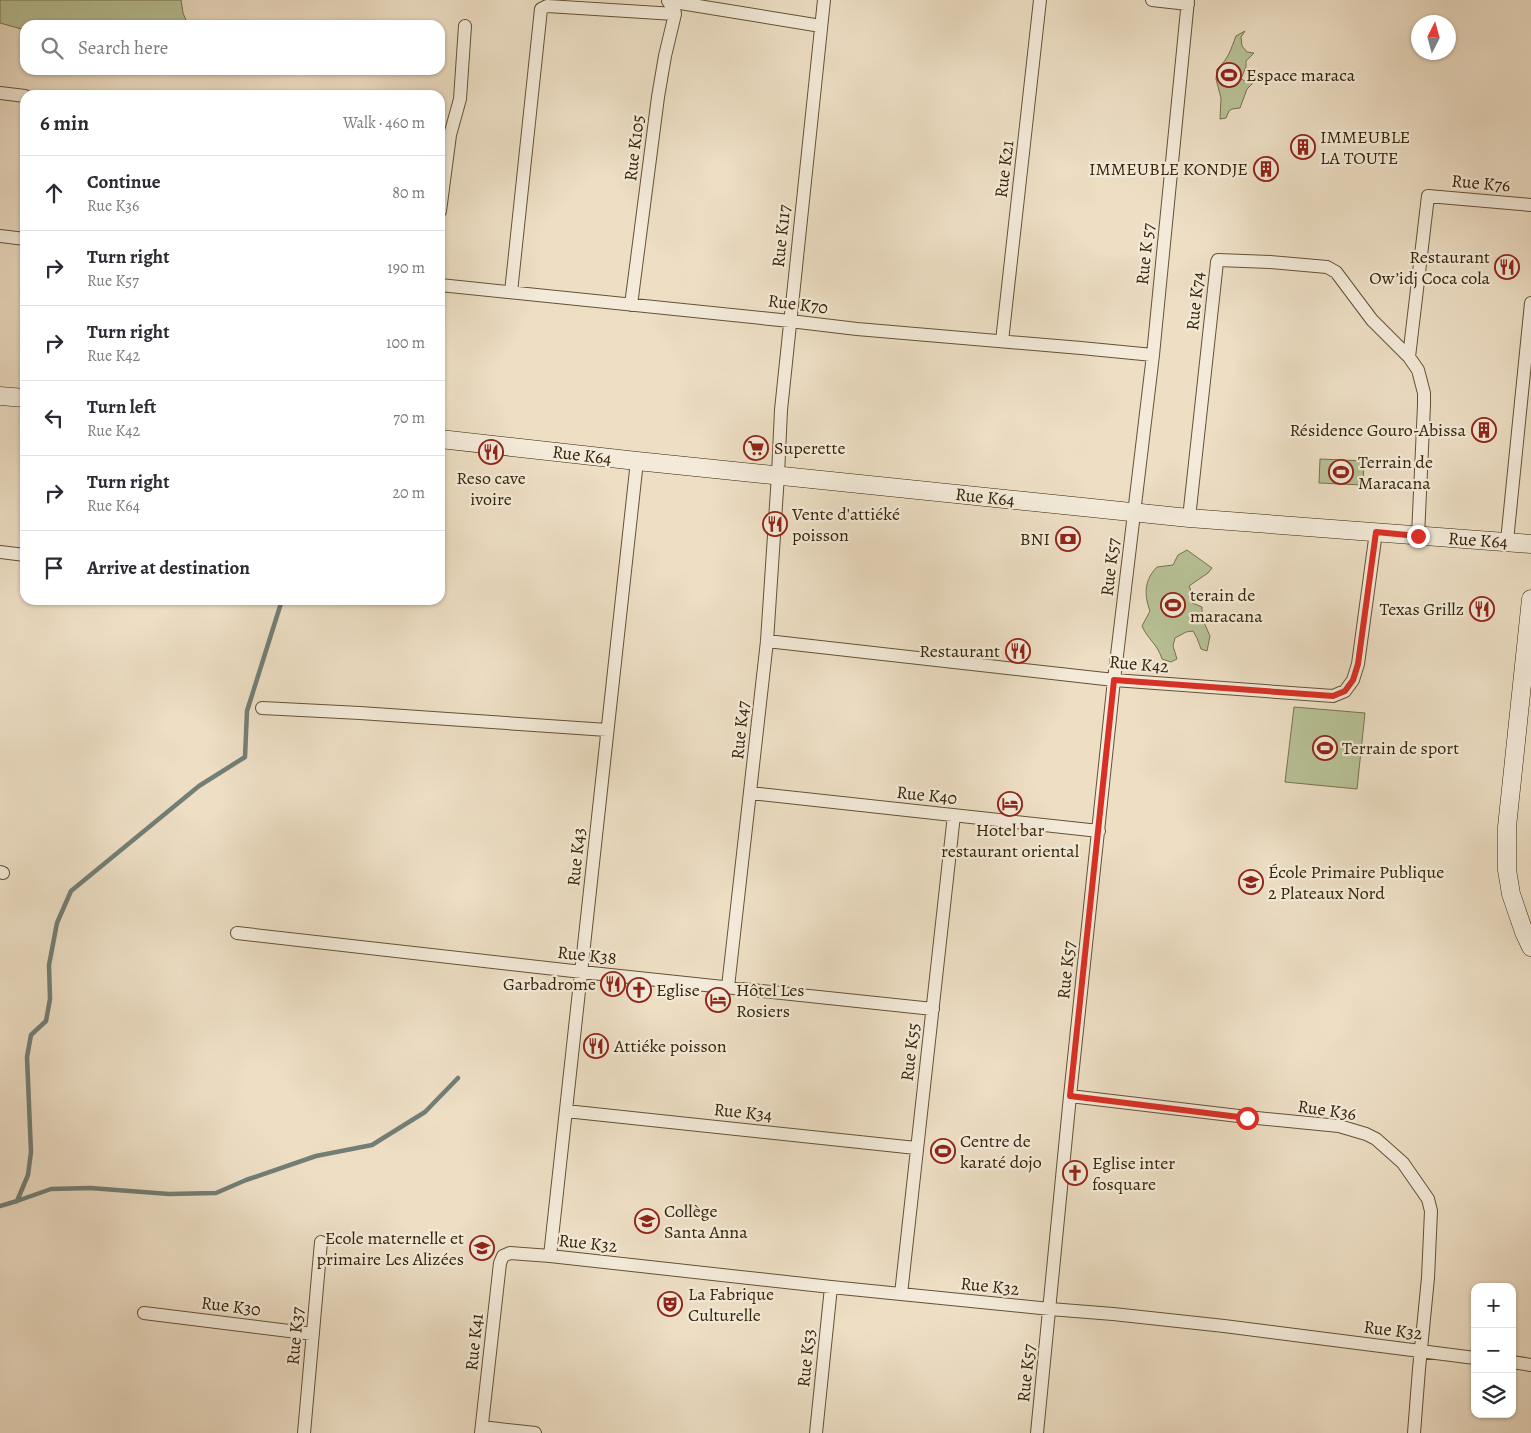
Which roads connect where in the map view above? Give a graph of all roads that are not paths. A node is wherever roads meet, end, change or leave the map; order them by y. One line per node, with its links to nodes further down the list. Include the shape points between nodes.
1 (668, 0): 6 (street); 8 (street)
2 (824, 0): 8 (street, Rue K117)
3 (1040, 0): 20 (street, Rue K21)
4 (1152, 0): 5 (street)
5 (1188, 2): 21 (street, Rue K 57)
6 (675, 14): 16 (street, via 547,6 541,9); 18 (street, Rue K105, via 658,97)
7 (465, 26): 11 (street, via 460,99)
8 (821, 26): 19 (street, Rue K117)
9 (0, 94): 10 (street)
10 (20, 96)
11 (445, 134)
12 (1531, 205): 22 (street, Rue K76, via 1428,196)
13 (0, 236): 14 (street)
14 (20, 238)
15 (445, 285): 16 (street, Rue K70)
16 (511, 292): 18 (street, Rue K70)
17 (1531, 303): 23 (street)
18 (631, 305): 19 (street, Rue K70)
19 (790, 321): 20 (street, Rue K70); 29 (street, Rue K117)
20 (1002, 341): 21 (street, Rue K70)
21 (1153, 356): 30 (street, Rue K 57)
22 (1410, 357): 31 (street, Rue K74, via 1372,320 1332,269 1218,260); 33 (street, via 1418,370 1424,394)
23 (1524, 373): 24 (street); 34 (street)
24 (1531, 389)
25 (0, 396): 26 (street)
26 (20, 398)
27 (445, 439): 28 (street, Rue K64)
28 (636, 461): 29 (street, Rue K64); 42 (street, Rue K43)
29 (778, 475): 30 (street, Rue K64); 39 (street, Rue K47)
30 (1135, 511): 31 (street, Rue K64); 40 (street, Rue K57)
31 (1190, 518): 32 (street, Rue K64)
32 (1376, 532): 33 (street, Rue K64); 40 (street, Rue K42, via 1358,664 1345,691 1333,696)
33 (1418, 536): 34 (street, Rue K64)
34 (1507, 541): 35 (street, Rue K64)
35 (1531, 544)
36 (0, 552): 37 (street)
37 (20, 554)
38 (1531, 599): 47 (street, via 1507,827 1507,870 1511,894)
39 (767, 641): 40 (street, Rue K42); 43 (street, Rue K47)
40 (1114, 680): 45 (street, Rue K57)
41 (262, 708): 42 (street)
42 (608, 730): 48 (street, Rue K43)
43 (751, 793): 44 (street, Rue K40); 49 (street, Rue K47)
44 (954, 815): 45 (street, Rue K40); 50 (street, Rue K55)
45 (1099, 831): 51 (street, Rue K57)
46 (237, 933): 48 (street, Rue K38)
47 (1531, 946)
48 (582, 972): 49 (street, Rue K38); 52 (street, Rue K43)
49 (728, 987): 50 (street, Rue K38)
50 (933, 1009): 53 (street, Rue K55)
51 (1070, 1096): 59 (street, Rue K57); 62 (street, Rue K36, via 1339,1126 1376,1139 1403,1163 1428,1199 1431,1211)
52 (566, 1111): 53 (street, Rue K34); 56 (street, Rue K43)
53 (916, 1148): 58 (street, Rue K55)
54 (322, 1242): 61 (street, Rue K37)
55 (503, 1256): 56 (street, Rue K32, via 510,1253); 66 (street, Rue K41)
56 (550, 1256): 57 (street, Rue K32)
57 (831, 1288): 58 (street, Rue K32); 69 (street, Rue K53)
58 (901, 1294): 59 (street, Rue K32)
59 (1050, 1309): 62 (street, Rue K32, via 1224,1326); 70 (street, Rue K57)
60 (144, 1313): 61 (street, Rue K30)
61 (313, 1334): 67 (street, Rue K37)
62 (1420, 1351): 63 (street, Rue K32); 71 (street, Rue K36)
63 (1471, 1357)
64 (1516, 1363): 65 (street)
65 (1531, 1365)
66 (481, 1430): 68 (street)
67 (304, 1433)
68 (534, 1433)
69 (816, 1433)
70 (1037, 1433)
71 (1414, 1433)

